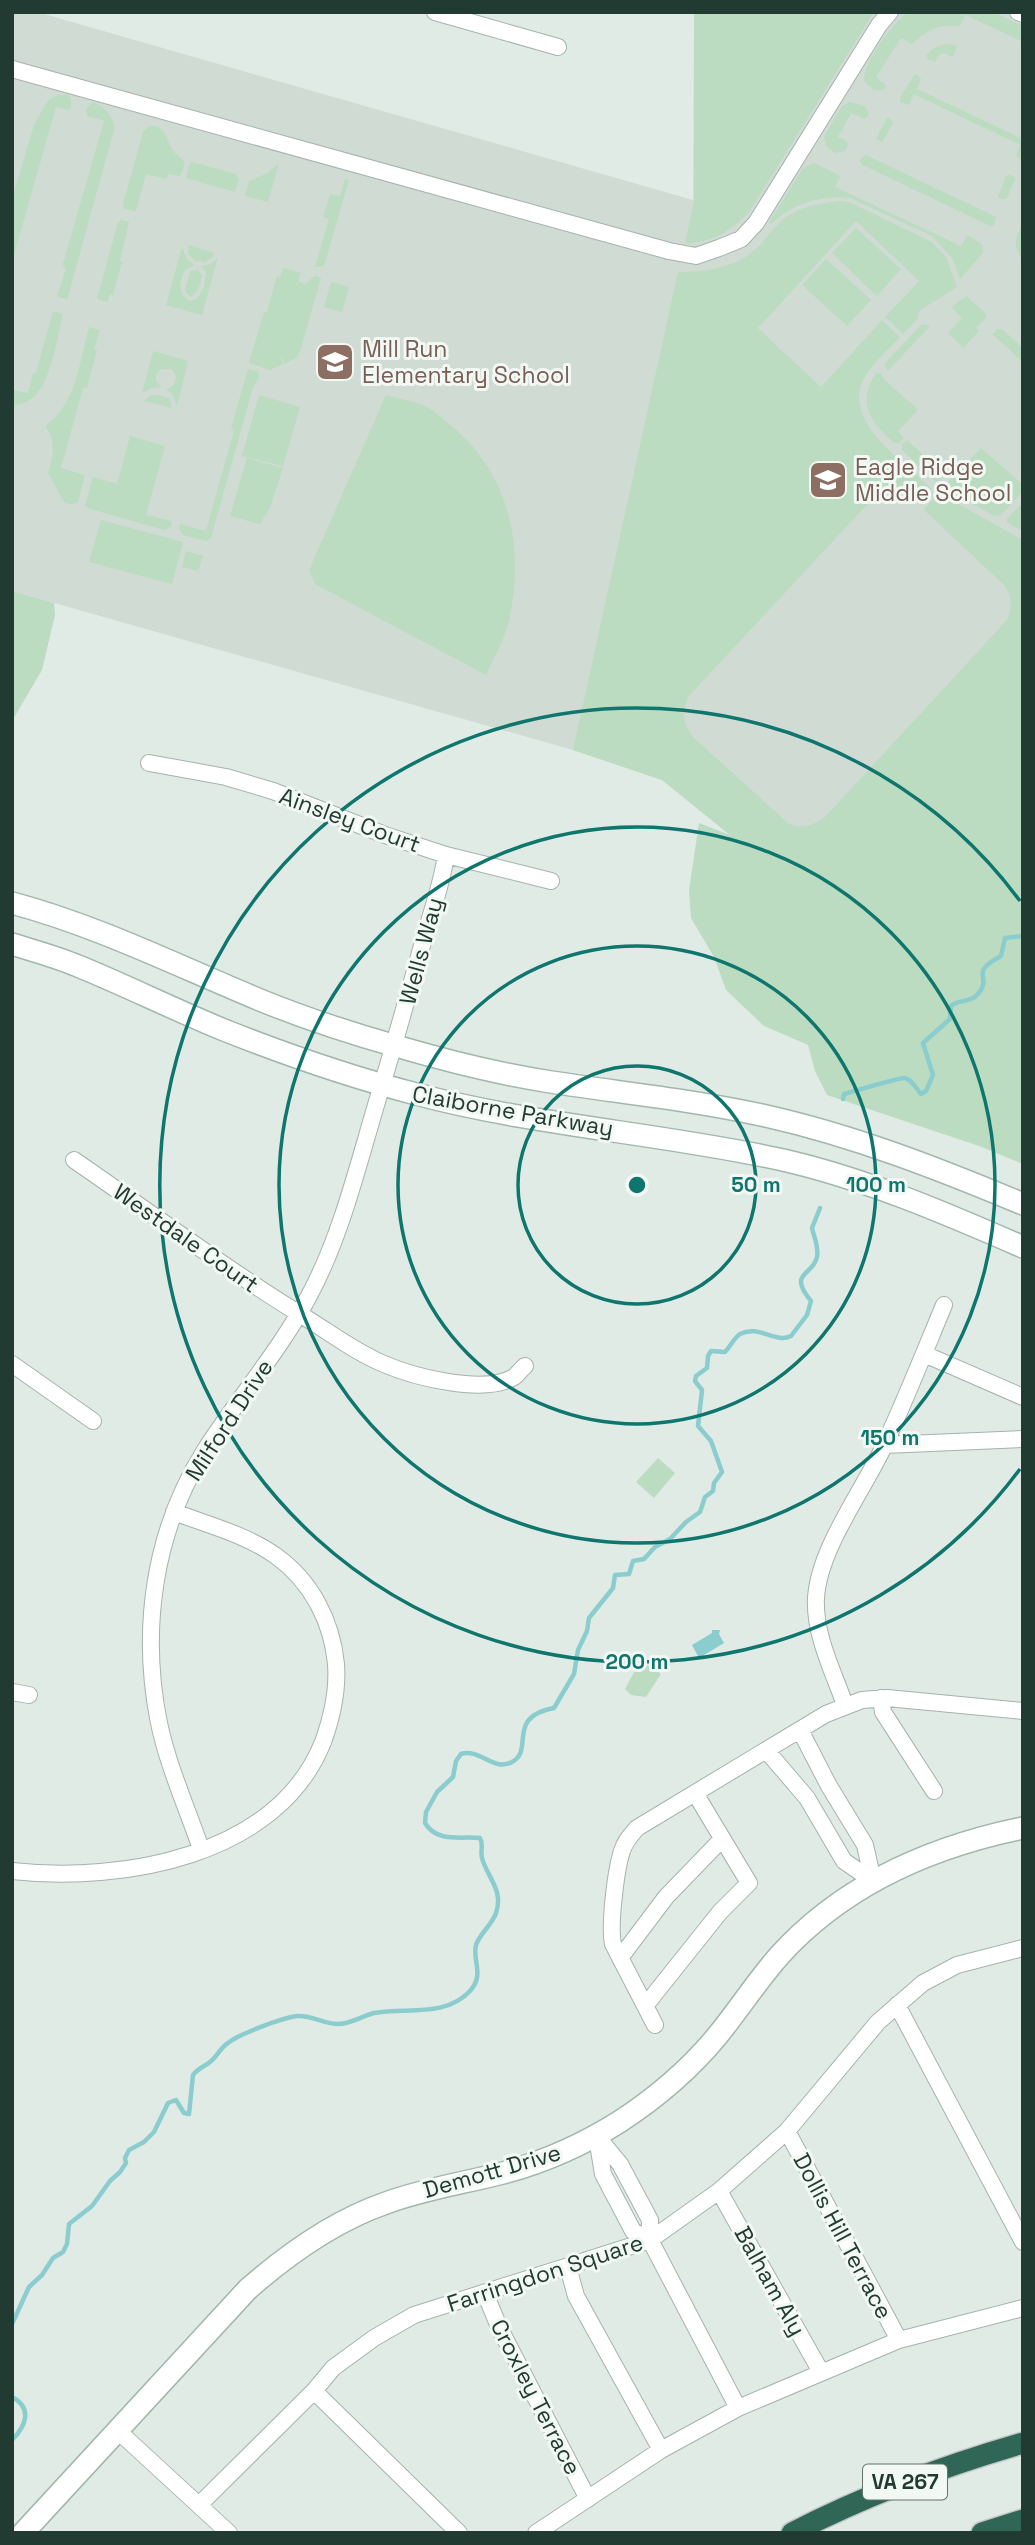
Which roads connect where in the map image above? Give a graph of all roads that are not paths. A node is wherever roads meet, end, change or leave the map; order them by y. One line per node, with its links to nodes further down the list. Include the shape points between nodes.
1 (435, 12): 3 (street)
2 (890, 12): 4 (street, via 756,223 741,239 696,256)
3 (558, 47)
4 (12, 69)
5 (149, 763): 6 (street, Ainsley Court, via 273,791)
6 (446, 855): 7 (street, Ainsley Court); 10 (street, Wells Way)
7 (551, 881)
8 (12, 903): 10 (main road, Claiborne Parkway, via 96,930 306,1018)
9 (12, 944): 11 (main road, Claiborne Parkway, via 76,965 223,1030)
10 (394, 1046): 11 (street, Milford Drive); 13 (main road, Claiborne Parkway, via 549,1082 768,1116 899,1154)
11 (382, 1085): 14 (main road, Claiborne Parkway, via 476,1108 786,1161 897,1195); 16 (street, Milford Drive, via 335,1236)
12 (74, 1160): 16 (street, Westdale Court)
13 (1023, 1204)
14 (1023, 1247)
15 (944, 1305): 17 (street)
16 (299, 1314): 19 (street, Westdale Court, via 382,1363 440,1381 498,1383); 24 (street, Milford Drive, via 205,1450)
17 (924, 1354): 20 (street); 23 (street)
18 (12, 1364): 21 (street)
19 (525, 1366)
20 (1023, 1397)
21 (93, 1421)
22 (1023, 1439): 23 (street)
23 (884, 1445): 28 (street, via 819,1576 817,1620)
24 (174, 1512): 38 (street, Milford Drive, via 155,1582 150,1653 160,1725); 38 (street, via 256,1544 295,1572 322,1610 337,1673 329,1726 304,1777 268,1816)
25 (12, 1692): 26 (street)
26 (29, 1695)
27 (881, 1698): 28 (street); 29 (street); 33 (street, via 883,1712)
28 (845, 1705): 30 (street)
29 (1023, 1711)
30 (800, 1730): 31 (street); 32 (street)
31 (766, 1750): 34 (street); 35 (street)
32 (829, 1786): 35 (street); 40 (street, via 865,1845)
33 (934, 1791)
34 (695, 1793): 37 (street); 42 (street, via 627,1838 610,1930)
35 (807, 1798): 40 (street, via 844,1861)
36 (1023, 1828): 40 (main road, Demott Drive, via 952,1845)
37 (722, 1839): 42 (street, via 666,1897); 44 (street, via 749,1883)
38 (201, 1849): 39 (street, via 162,1862 80,1875)
39 (12, 1871)
40 (873, 1881): 47 (main road, Demott Drive, via 813,1924 781,1954 689,2066 657,2095)
41 (1023, 1948): 43 (street, Farringdon Square, via 957,1965 923,1983)
42 (620, 1958): 44 (street)
43 (897, 2005): 46 (street, Farringdon Square); 50 (street)
44 (645, 2006): 45 (street)
45 (654, 2025)
46 (788, 2131): 48 (street, Farringdon Square); 54 (street, Dollis Hill Terrace)
47 (596, 2135): 49 (street, via 603,2174 633,2231); 58 (main road, Demott Drive, via 521,2167 384,2203 312,2239 248,2289)
48 (719, 2191): 49 (street, Farringdon Square); 55 (street, Balham Aly)
49 (650, 2240): 51 (street, Farringdon Square); 57 (street)
50 (1023, 2242)
51 (568, 2267): 52 (street, Farringdon Square); 60 (street, via 576,2296)
52 (485, 2293): 56 (street, Farringdon Square, via 414,2315 374,2338 333,2368); 61 (street, Croxley Terrace)
53 (1023, 2308): 54 (street)
54 (900, 2340): 55 (street)
55 (821, 2372): 57 (street)
56 (314, 2392): 62 (street, Farringdon Square); 66 (street)
57 (738, 2408): 60 (street)
58 (117, 2430): 62 (street); 64 (main road, Demott Drive)
59 (1023, 2443): 68 (highway, VA 267, via 928,2473 851,2503)
60 (661, 2450): 61 (street)
61 (588, 2499): 67 (street)
62 (199, 2505): 65 (street)
63 (1023, 2520): 69 (highway)
64 (23, 2533)
65 (229, 2533)
66 (459, 2533)
67 (536, 2533)
68 (792, 2533)
69 (982, 2533)

